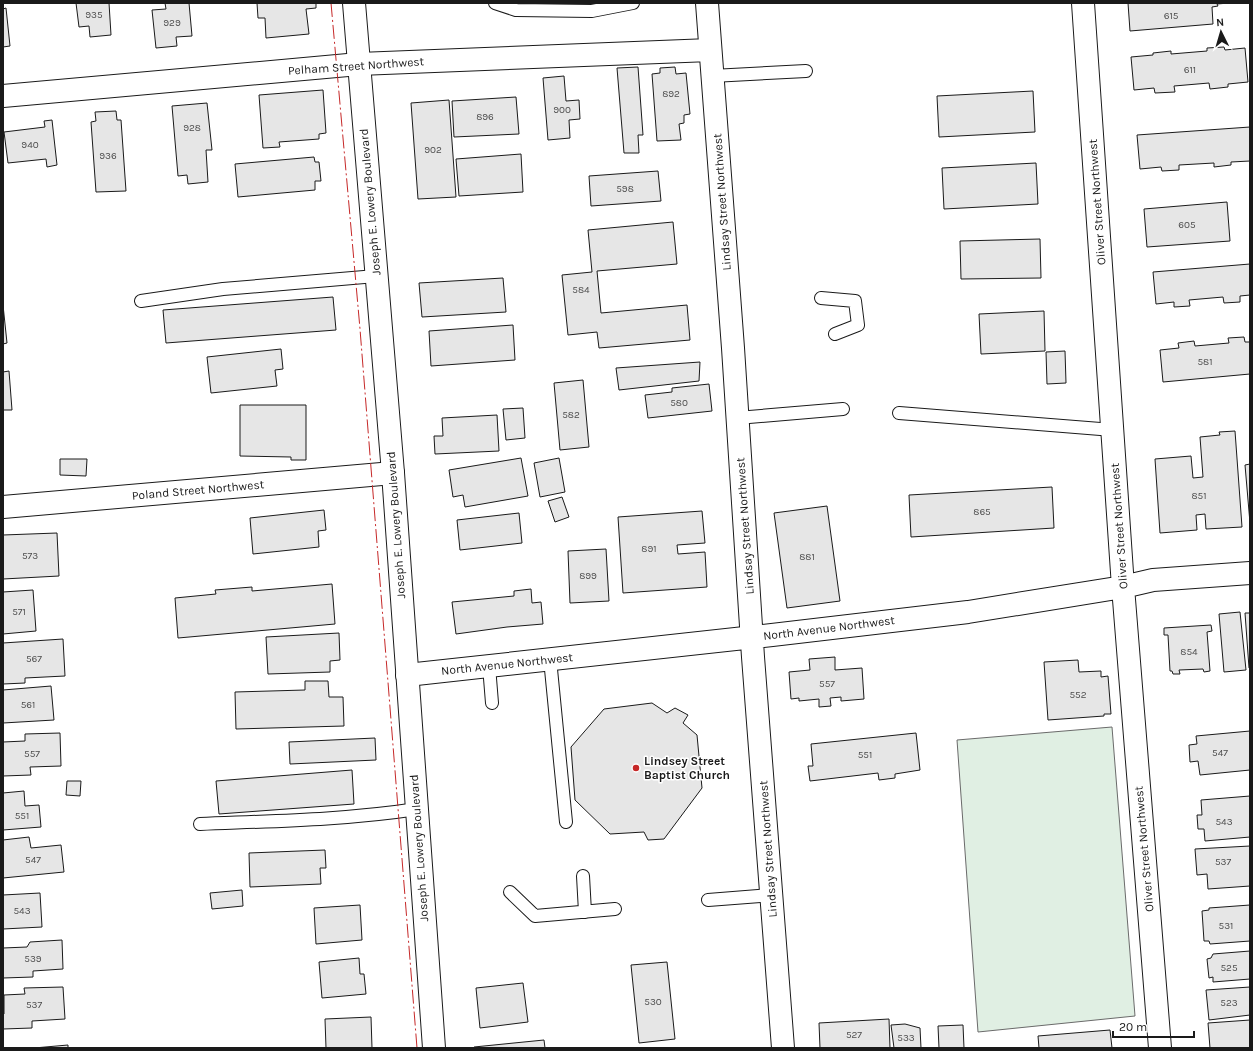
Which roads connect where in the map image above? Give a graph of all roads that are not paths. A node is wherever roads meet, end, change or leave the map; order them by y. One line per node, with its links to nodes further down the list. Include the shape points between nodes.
1 (354, 3): 7 (street, Joseph E. Lowery Boulevard)
2 (495, 3): 3 (lane, via 516,10 592,12)
3 (633, 3)
4 (707, 3): 6 (street, Lindsay Street Northwest)
5 (1083, 3): 18 (street, Oliver Street Northwest)
6 (710, 50): 7 (street, Pelham Street Northwest); 9 (street, Lindsay Street Northwest)
7 (359, 64): 10 (street, Pelham Street Northwest); 11 (street, Joseph E. Lowery Boulevard)
8 (806, 71): 9 (lane)
9 (712, 76): 17 (street, Lindsay Street Northwest)
10 (3, 96)
11 (376, 276): 13 (lane, via 223,289); 19 (street, Joseph E. Lowery Boulevard)
12 (821, 298): 14 (lane, via 855,301 858,325)
13 (141, 302)
14 (835, 334)
15 (843, 409): 17 (lane)
16 (899, 413): 18 (lane)
17 (737, 418): 23 (street, Lindsay Street Northwest)
18 (1113, 430): 22 (street, Oliver Street Northwest)
19 (393, 473): 20 (street, Poland Street Northwest); 26 (street, Joseph E. Lowery Boulevard)
20 (3, 506)
21 (1250, 573): 22 (street, North Avenue Northwest, via 1153,580)
22 (1123, 587): 23 (street, North Avenue Northwest, via 968,612); 39 (street, Oliver Street Northwest)
23 (752, 637): 24 (street, North Avenue Northwest); 33 (street, Lindsay Street Northwest)
24 (550, 659): 25 (street, North Avenue Northwest); 29 (lane)
25 (489, 666): 26 (street, North Avenue Northwest); 27 (lane)
26 (407, 675): 28 (street, Joseph E. Lowery Boulevard)
27 (492, 703)
28 (417, 809): 30 (lane, via 336,818); 37 (street, Joseph E. Lowery Boulevard)
29 (566, 822)
30 (200, 824)
31 (583, 876): 36 (lane)
32 (510, 892): 36 (lane, via 535,916)
33 (772, 895): 34 (lane); 38 (street, Lindsay Street Northwest)
34 (708, 900)
35 (615, 909): 36 (lane)
36 (585, 912)
37 (434, 1048)
38 (783, 1048)
39 (1160, 1048)

